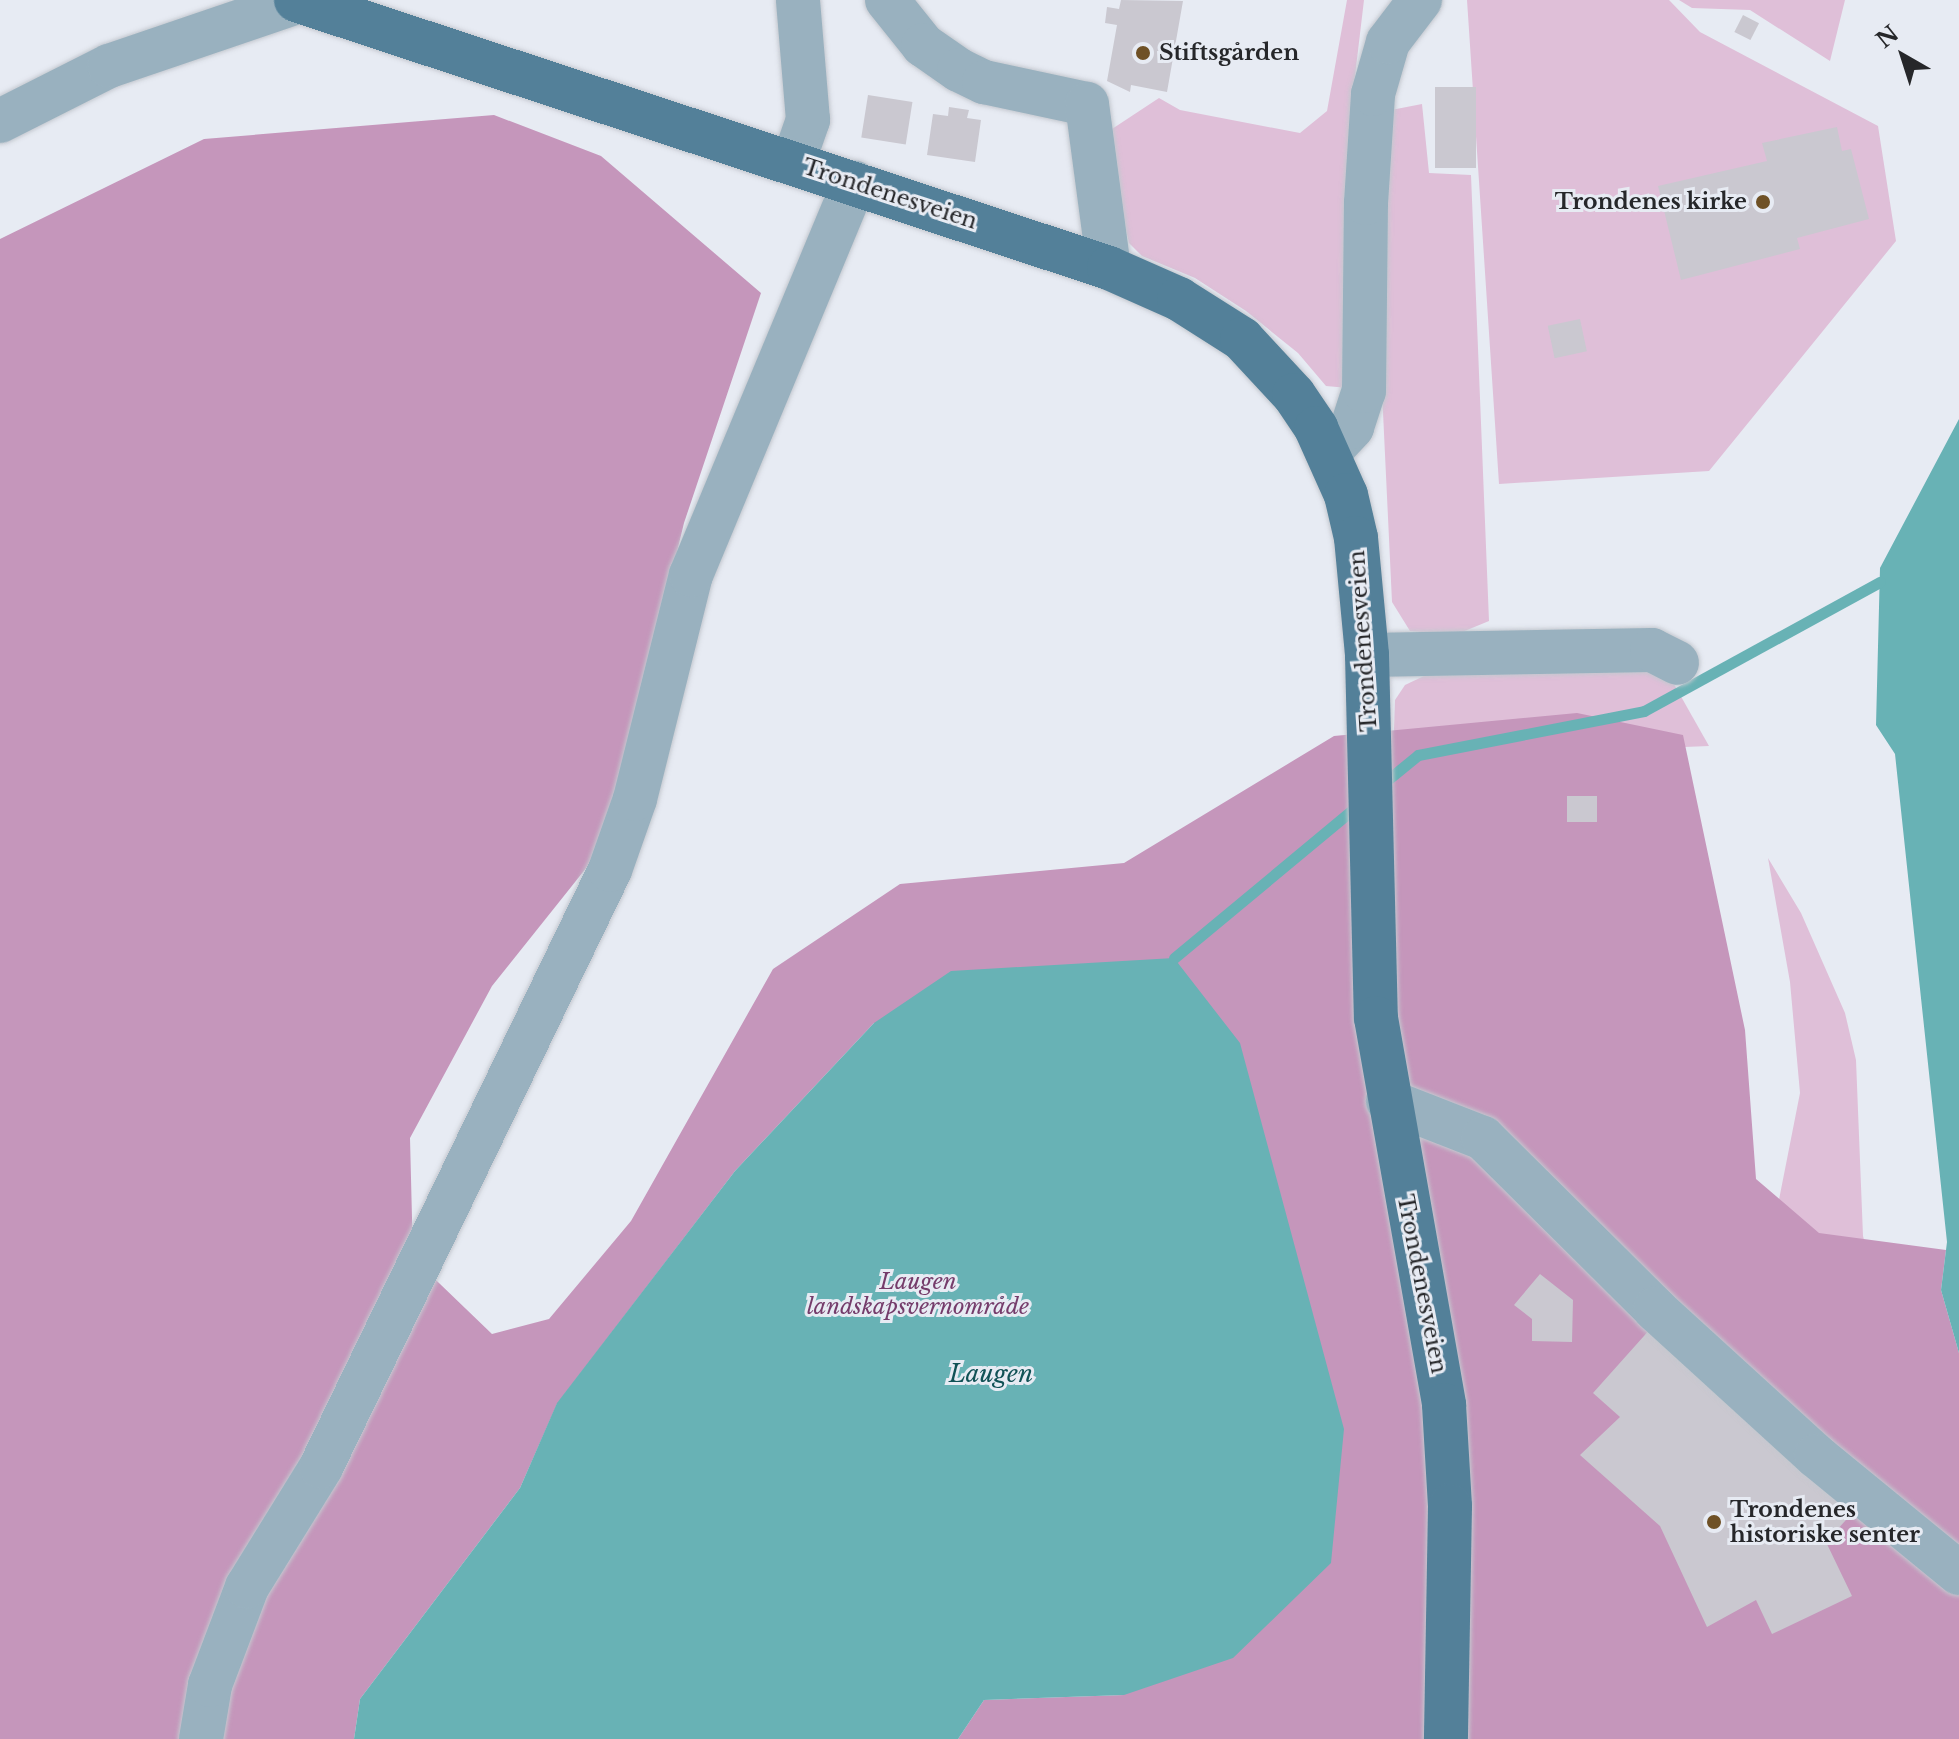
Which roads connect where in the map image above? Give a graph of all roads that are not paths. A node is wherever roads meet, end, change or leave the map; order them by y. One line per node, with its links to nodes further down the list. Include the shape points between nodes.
1 (798, 0): 6 (lane, via 808,120)
2 (887, 0): 8 (lane, via 923,45 959,70 984,82 1087,104)
3 (1420, 0): 9 (lane, via 1388,42 1373,94 1366,173 1364,391 1352,427)
4 (298, 1): 5 (lane, via 109,66); 6 (main road, Trondenesveien)
5 (0, 121)
6 (793, 163): 7 (main road, Trondenesveien)
7 (854, 183): 8 (main road, Trondenesveien); 14 (lane, via 691,575 635,799 610,870 321,1467 247,1587 210,1685)
8 (1109, 268): 9 (main road, Trondenesveien, via 1179,299 1242,339 1294,395)
9 (1329, 452): 10 (main road, Trondenesveien, via 1356,538)
10 (1367, 655): 11 (lane, via 1652,650); 12 (main road, Trondenesveien, via 1376,1018)
11 (1677, 663)
12 (1388, 1101): 13 (lane, via 1483,1138 1655,1309 1816,1456); 15 (main road, Trondenesveien, via 1444,1405 1450,1506)
13 (1959, 1573)
14 (201, 1739)
15 (1446, 1739)

